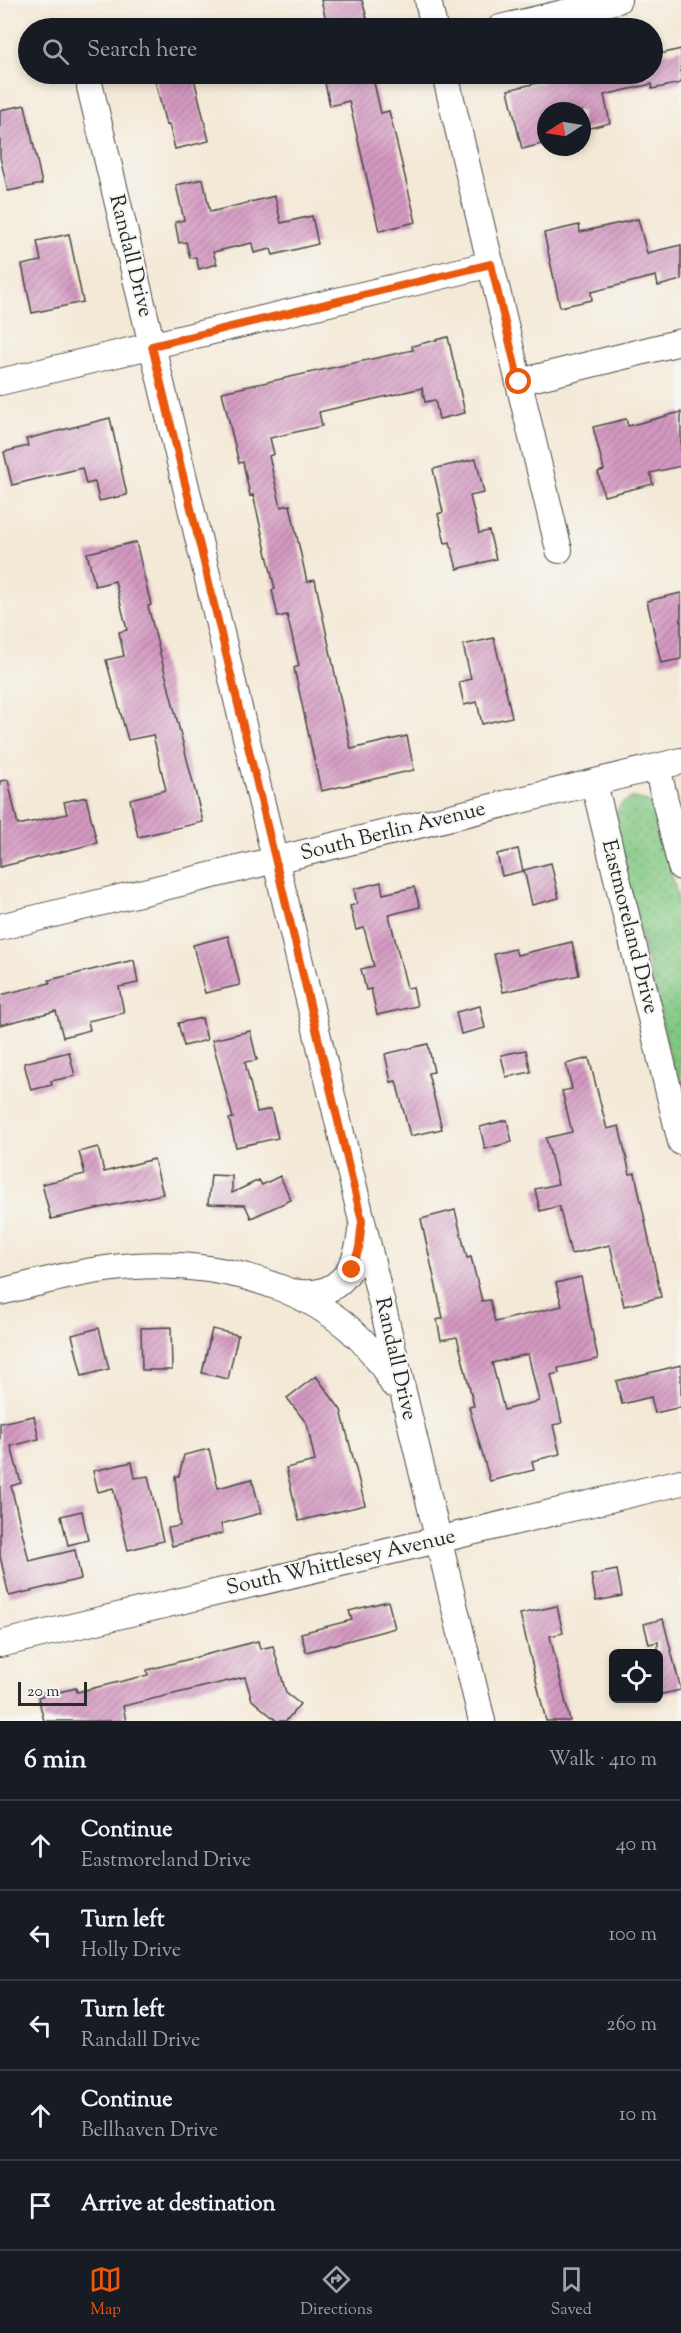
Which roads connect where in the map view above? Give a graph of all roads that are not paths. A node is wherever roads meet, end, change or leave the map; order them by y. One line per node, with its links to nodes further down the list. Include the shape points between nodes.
1 (428, 0): 3 (street)
2 (618, 0): 4 (street)
3 (432, 18)
4 (542, 18)
5 (447, 84): 7 (street)
6 (90, 87): 9 (street, Randall Drive)
7 (491, 264): 9 (street); 11 (street)
8 (681, 342): 11 (street)
9 (152, 346): 10 (street); 15 (street, Randall Drive)
10 (0, 382)
11 (519, 382): 12 (street)
12 (559, 549)
13 (669, 764): 14 (street, South Berlin Avenue); 16 (street)
14 (594, 783): 15 (street, South Berlin Avenue); 18 (street, Eastmoreland Drive)
15 (275, 861): 17 (street, South Berlin Avenue); 19 (street, Randall Drive)
16 (681, 867)
17 (0, 927)
18 (681, 1142)
19 (362, 1221): 20 (street, via 356,1260 346,1277 320,1292); 22 (street, Randall Drive)
20 (286, 1291): 21 (street, via 205,1270 152,1266 88,1272); 22 (street, via 322,1306 360,1337 380,1361)
21 (0, 1292)
22 (407, 1411): 24 (street, Randall Drive)
23 (681, 1482): 24 (street, South Whittlesey Avenue)
24 (439, 1540): 25 (street, South Whittlesey Avenue); 26 (street, Randall Drive)
25 (0, 1644)
26 (472, 1681): 27 (street); 28 (street, Randall Drive)
27 (470, 1721)
28 (482, 1721)

